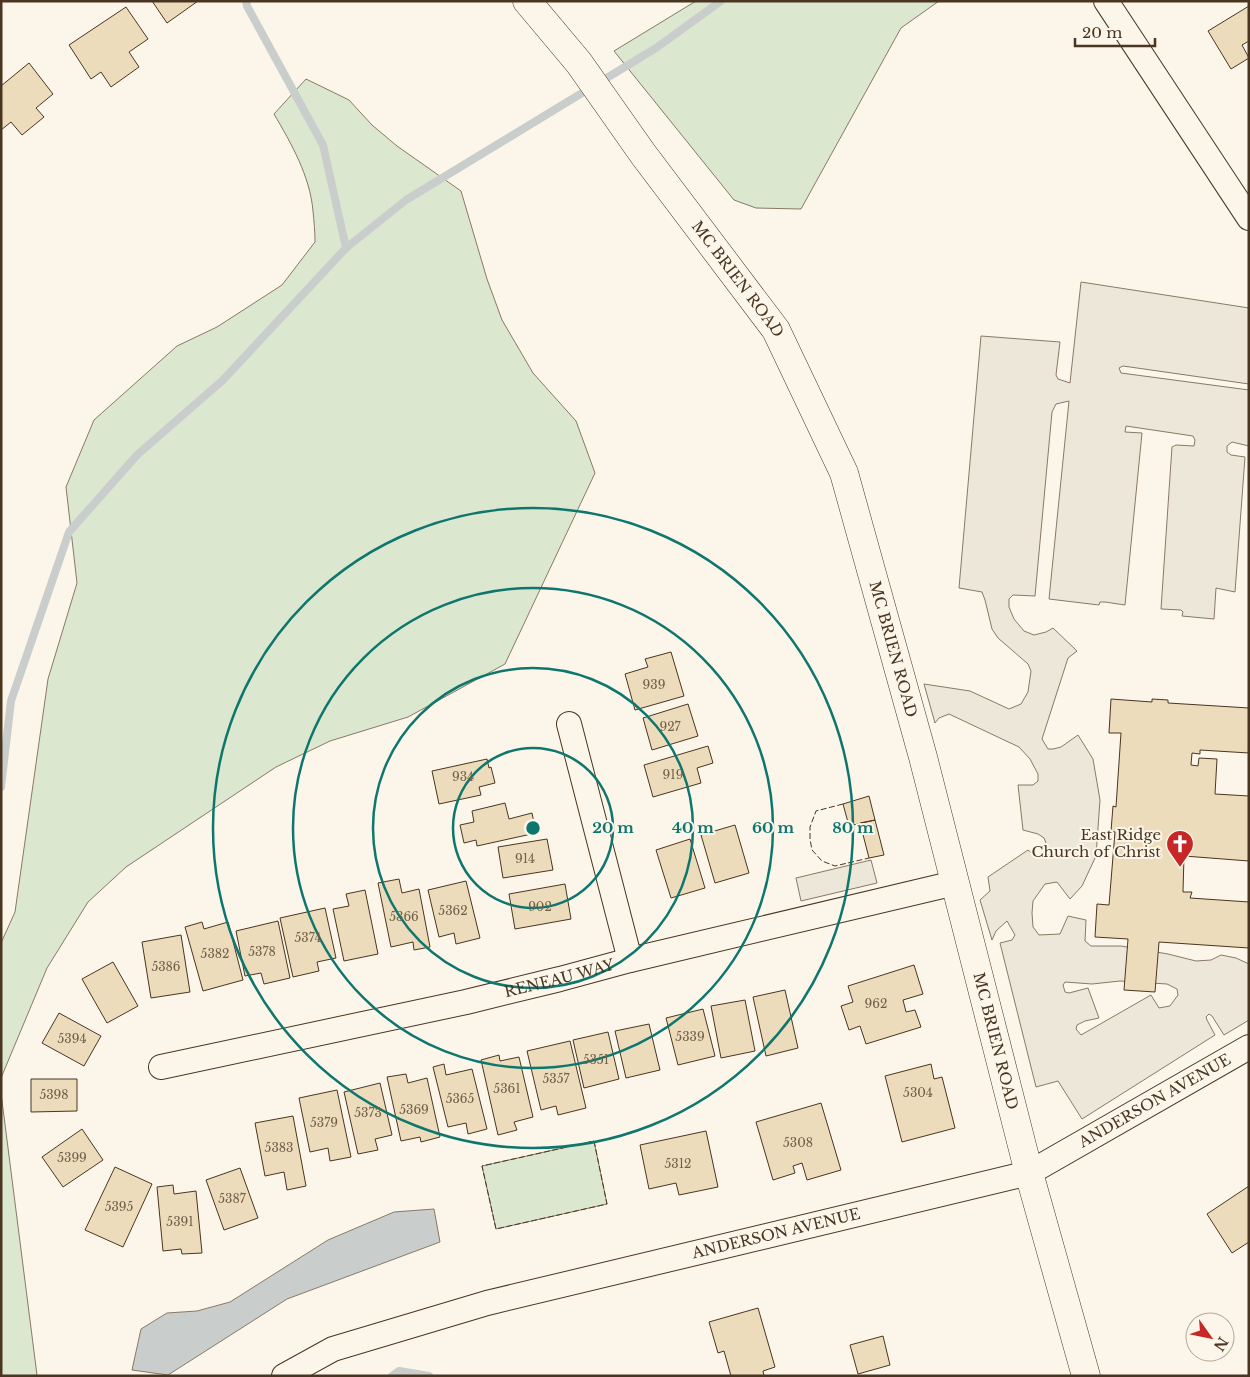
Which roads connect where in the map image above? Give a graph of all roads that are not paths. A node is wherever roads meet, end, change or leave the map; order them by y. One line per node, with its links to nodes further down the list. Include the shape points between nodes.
1 (527, 1): 5 (street, MC BRIEN ROAD, via 579,63 643,154 776,330 844,473)
2 (1106, 1): 3 (street)
3 (1249, 218)
4 (569, 724): 6 (street)
5 (955, 883): 6 (street, RENEAU WAY); 9 (street, MC BRIEN ROAD)
6 (630, 960): 8 (street, RENEAU WAY, via 466,1002)
7 (1246, 1054): 9 (street, ANDERSON AVENUE)
8 (161, 1067)
9 (1029, 1173): 10 (street, ANDERSON AVENUE, via 487,1303 334,1349); 11 (street, MC BRIEN ROAD)
10 (284, 1376)
11 (1086, 1376)

